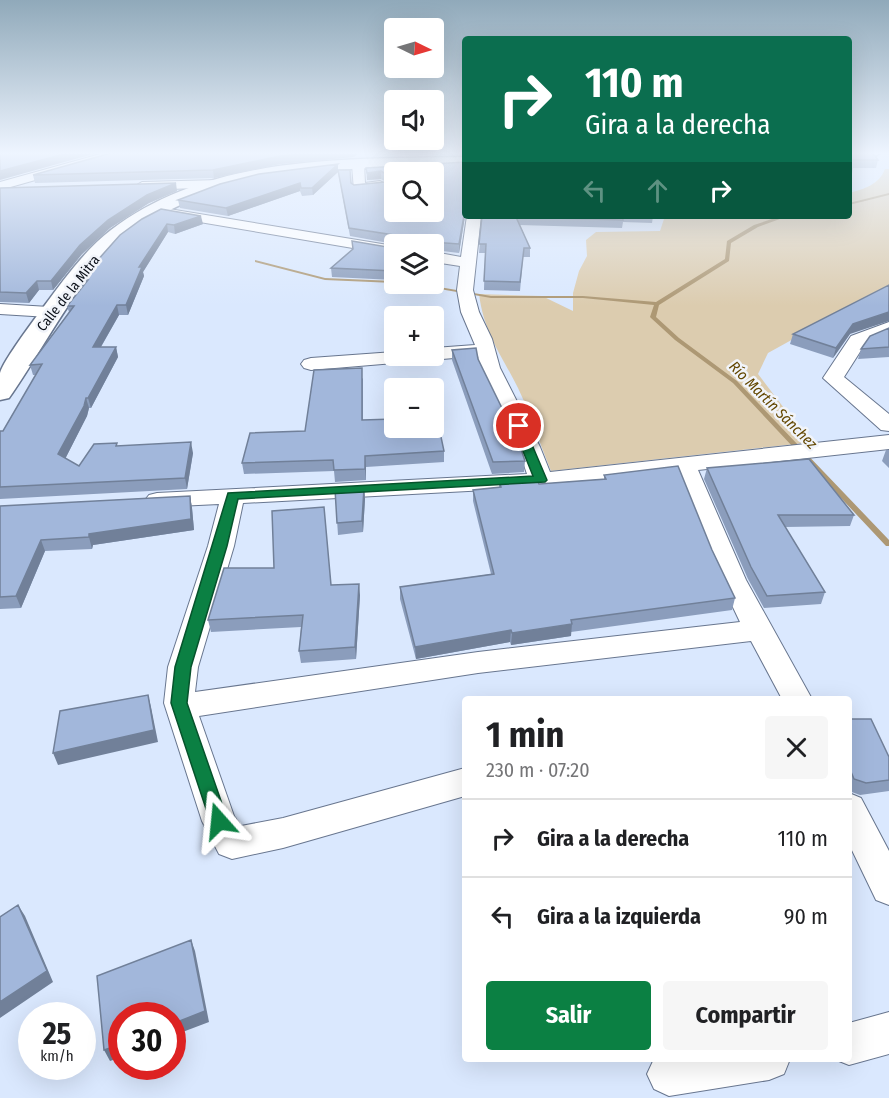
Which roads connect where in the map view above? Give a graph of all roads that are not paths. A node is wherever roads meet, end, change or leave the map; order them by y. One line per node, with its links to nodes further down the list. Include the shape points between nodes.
1 (169, 204): 2 (street, Calle de la Mitra)
2 (154, 210): 4 (street); 8 (street, Calle de la Mitra, via 118,233)
3 (474, 219): 6 (street)
4 (384, 249)
5 (444, 259): 6 (street)
6 (469, 263): 10 (street, via 465,290)
7 (0, 309): 8 (street)
8 (50, 312): 14 (street, Calle de la Mitra)
9 (889, 327): 15 (street, via 858,340 833,378)
10 (485, 350): 11 (street); 18 (street)
11 (444, 353)
12 (384, 359): 13 (street)
13 (311, 364)
14 (0, 392)
15 (889, 425)
16 (889, 442): 17 (street)
17 (685, 465): 18 (street); 21 (street, via 706,522)
18 (541, 480): 19 (street)
19 (232, 496): 20 (street); 23 (street, via 183,667)
20 (141, 501)
21 (759, 630): 22 (street); 23 (street, via 646,640 416,669 199,704)
22 (796, 696)
23 (179, 703): 24 (street, via 219,821 232,843 283,833)
24 (462, 783)
25 (852, 814): 26 (street)
26 (889, 888)
27 (889, 1033): 28 (street)
28 (852, 1043)
29 (749, 1062): 30 (street)
30 (669, 1074)

